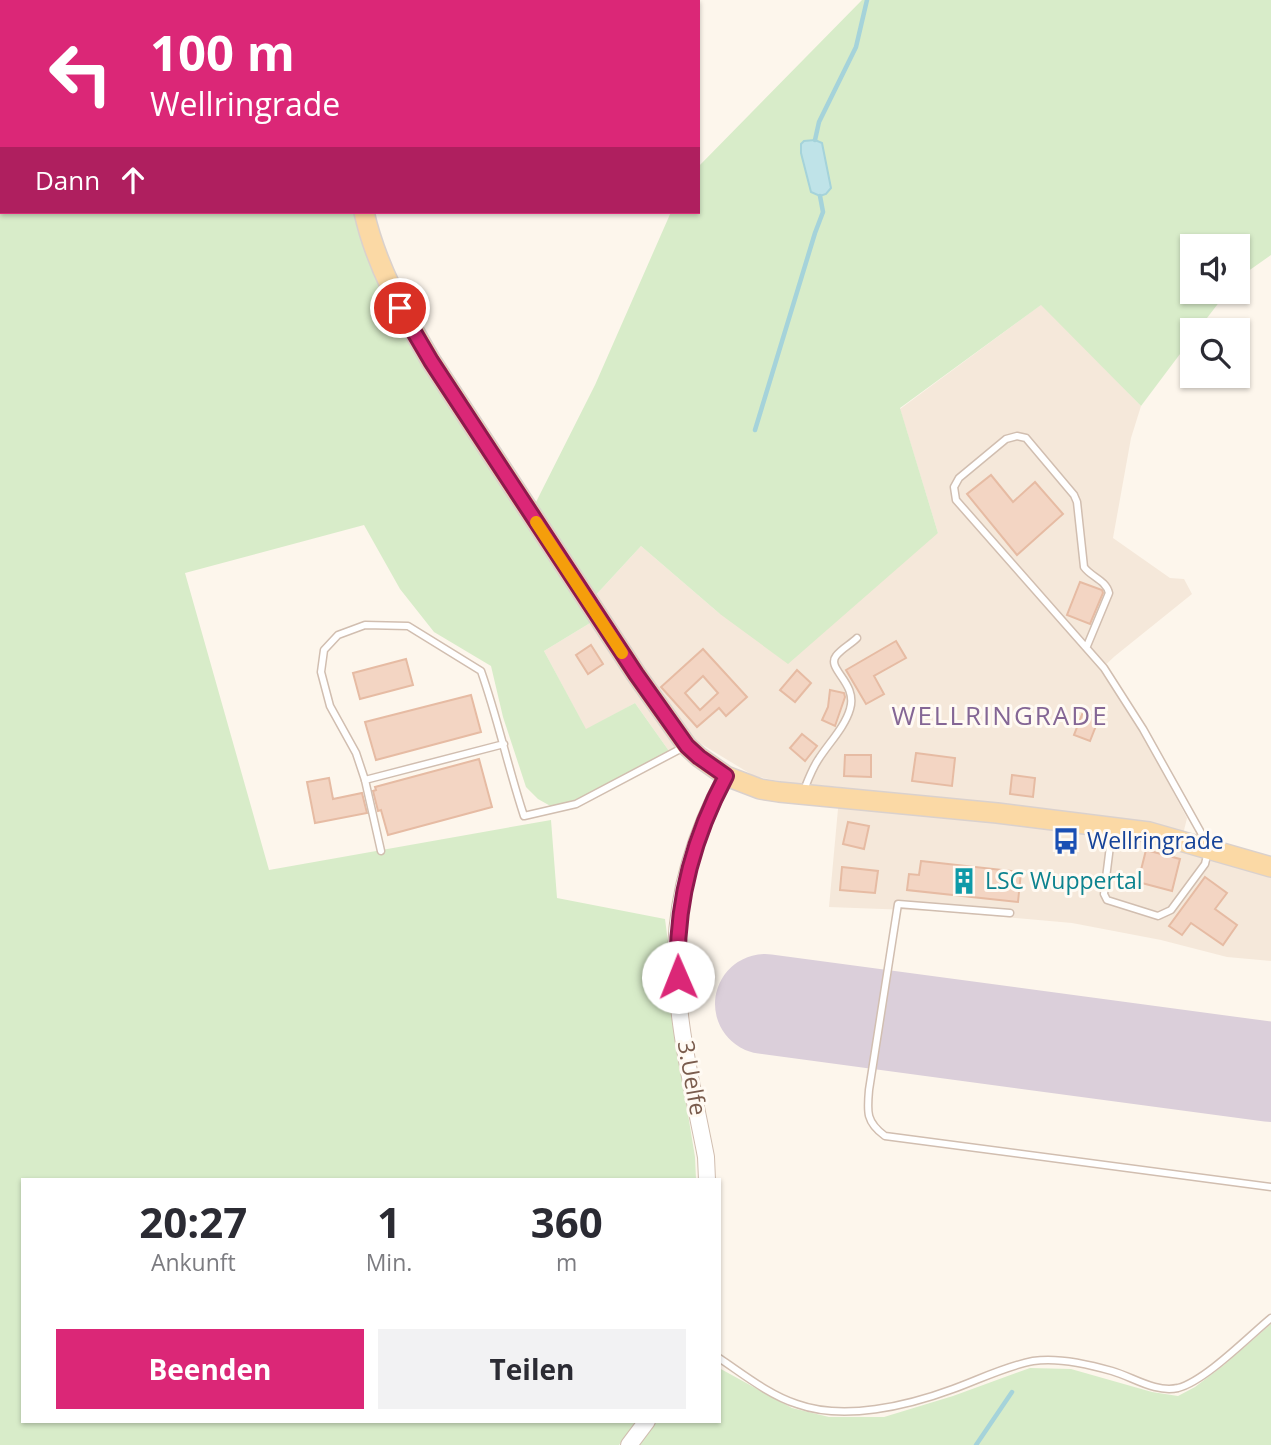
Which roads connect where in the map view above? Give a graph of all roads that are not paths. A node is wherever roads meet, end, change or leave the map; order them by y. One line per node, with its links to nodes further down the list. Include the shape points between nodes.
1 (365, 214): 5 (main road, via 379,263 431,361)
2 (857, 638): 8 (lane, via 833,663 852,696 850,711)
3 (1087, 646): 3 (lane, via 1109,593 1084,567 1074,495 1026,438 1006,439 959,478 954,487 956,500); 10 (lane, via 1143,729)
4 (504, 744): 5 (lane, via 524,816 576,804); 7 (lane); 7 (lane, via 481,671 408,626 365,625 338,635 324,650 321,672 330,706)
5 (687, 746): 6 (main road)
6 (726, 776): 8 (main road, via 760,789); 14 (street, 3.Uelfe, via 690,865 677,950 679,1004)
7 (365, 780): 11 (lane)
8 (802, 795): 9 (main road)
9 (1112, 826): 10 (main road); 10 (lane, via 1107,900 1158,916 1171,910 1205,864)
10 (1209, 847): 12 (main road)
11 (381, 851)
12 (1271, 867)
13 (1010, 913): 15 (lane, via 898,904 869,1090 867,1110 872,1127 885,1136)
14 (706, 1178)
15 (1271, 1188)
16 (1271, 1318): 17 (lane, via 1201,1377 1176,1388 1158,1388 1083,1364 1033,1361 930,1398 842,1412 797,1405)
17 (721, 1359)
18 (646, 1423): 19 (street)
19 (629, 1445)

